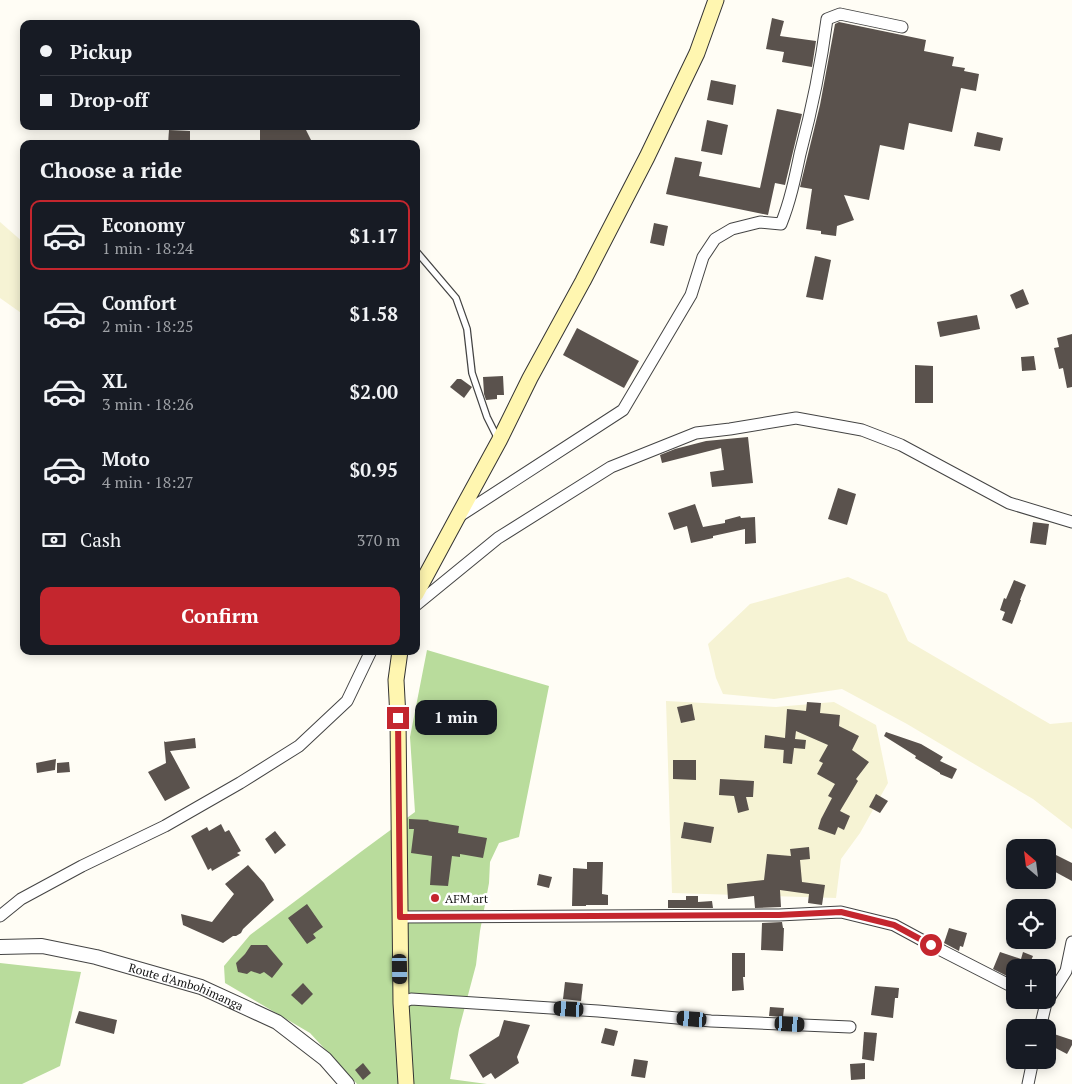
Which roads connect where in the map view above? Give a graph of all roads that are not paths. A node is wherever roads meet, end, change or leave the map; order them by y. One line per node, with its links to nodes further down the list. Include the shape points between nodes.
1 (716, 0): 4 (main road, via 697,53 647,157)
2 (902, 27): 5 (street, via 840,14 827,19 807,126 781,224 760,222 732,229 715,239 703,257 691,295 623,410)
3 (420, 256): 4 (lane, via 456,298 466,329 472,373 487,418)
4 (499, 441): 5 (main road)
5 (457, 518): 7 (main road)
6 (1072, 522): 8 (street, via 1008,503 901,444 862,430 796,418 696,433 611,467 498,538)
7 (420, 587)
8 (420, 603)
9 (369, 655): 11 (street, via 347,701 299,746 165,826 21,899)
10 (399, 655): 12 (main road, via 396,680)
11 (0, 916)
12 (400, 917): 16 (street, via 841,912 894,925); 18 (main road)
13 (1072, 942): 15 (street)
14 (0, 947): 21 (street, Route d'Ambohimanga, via 42,946 96,957 201,987 277,1022 325,1059)
15 (1069, 972): 17 (street)
16 (1006, 983)
17 (1056, 986)
18 (400, 1003): 19 (street, via 412,999 598,1010 711,1021); 22 (main road)
19 (850, 1027)
20 (1032, 1069): 23 (street)
21 (347, 1084)
22 (406, 1084)
23 (1028, 1084)

